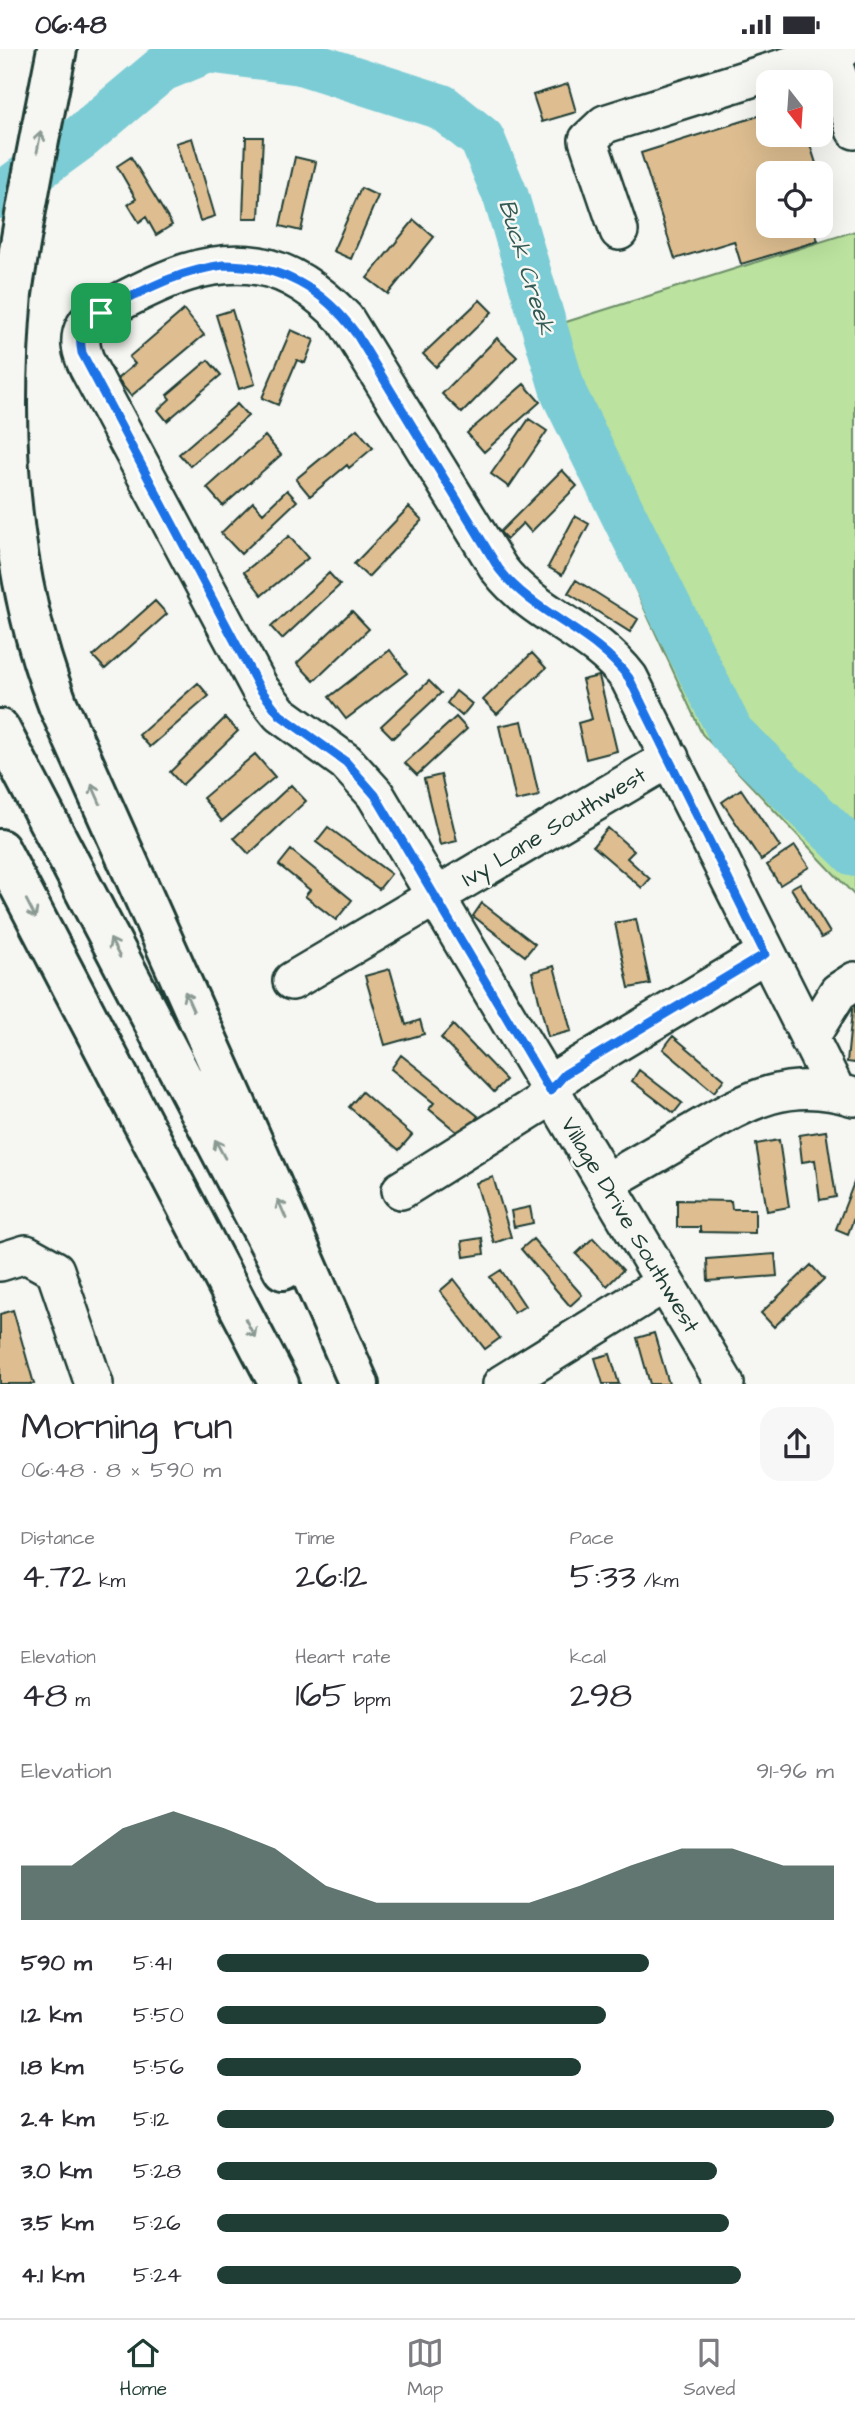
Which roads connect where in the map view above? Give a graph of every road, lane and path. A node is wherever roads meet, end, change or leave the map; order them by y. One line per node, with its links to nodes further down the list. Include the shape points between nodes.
1 (57, 49): 24 (highway, one-way to 1, via 80,758 39,653 25,597 5,430 8,339 26,209)
2 (836, 51): 3 (street); 4 (street, via 605,124 588,140)
3 (855, 129)
4 (619, 232)
5 (0, 729): 23 (highway, one-way to 5)
6 (670, 758): 8 (street, Ivy Lane Southwest); 8 (street, Village Drive Southwest, via 616,662 596,643 522,594 499,569 357,335 319,295 275,271 223,265 170,277 101,313 83,328 82,353 260,689 280,715 360,777); 10 (street, Village Drive Southwest)
7 (0, 849): 19 (highway, one-way to 19)
8 (436, 898): 11 (street, Ivy Lane Southwest); 14 (street, Village Drive Southwest)
9 (0, 904): 19 (highway)
10 (765, 954): 13 (street, Village Drive Southwest); 14 (street, via 565,1074)
11 (292, 981)
12 (855, 981): 13 (street, via 838,992)
13 (809, 1039): 15 (street, Village Drive Southwest)
14 (550, 1091): 16 (street, Village Drive Southwest); 17 (street, via 537,1105)
15 (845, 1094): 16 (street, via 790,1090 750,1101)
16 (607, 1182): 20 (street, Village Drive Southwest)
17 (401, 1190)
18 (0, 1262): 21 (street, via 26,1254 55,1270)
19 (221, 1275): 22 (highway, one-way to 22)
20 (665, 1283): 25 (street); 26 (street, Village Drive Southwest)
21 (94, 1384)
22 (279, 1384)
23 (342, 1384)
24 (359, 1384)
25 (502, 1384)
26 (725, 1384)

